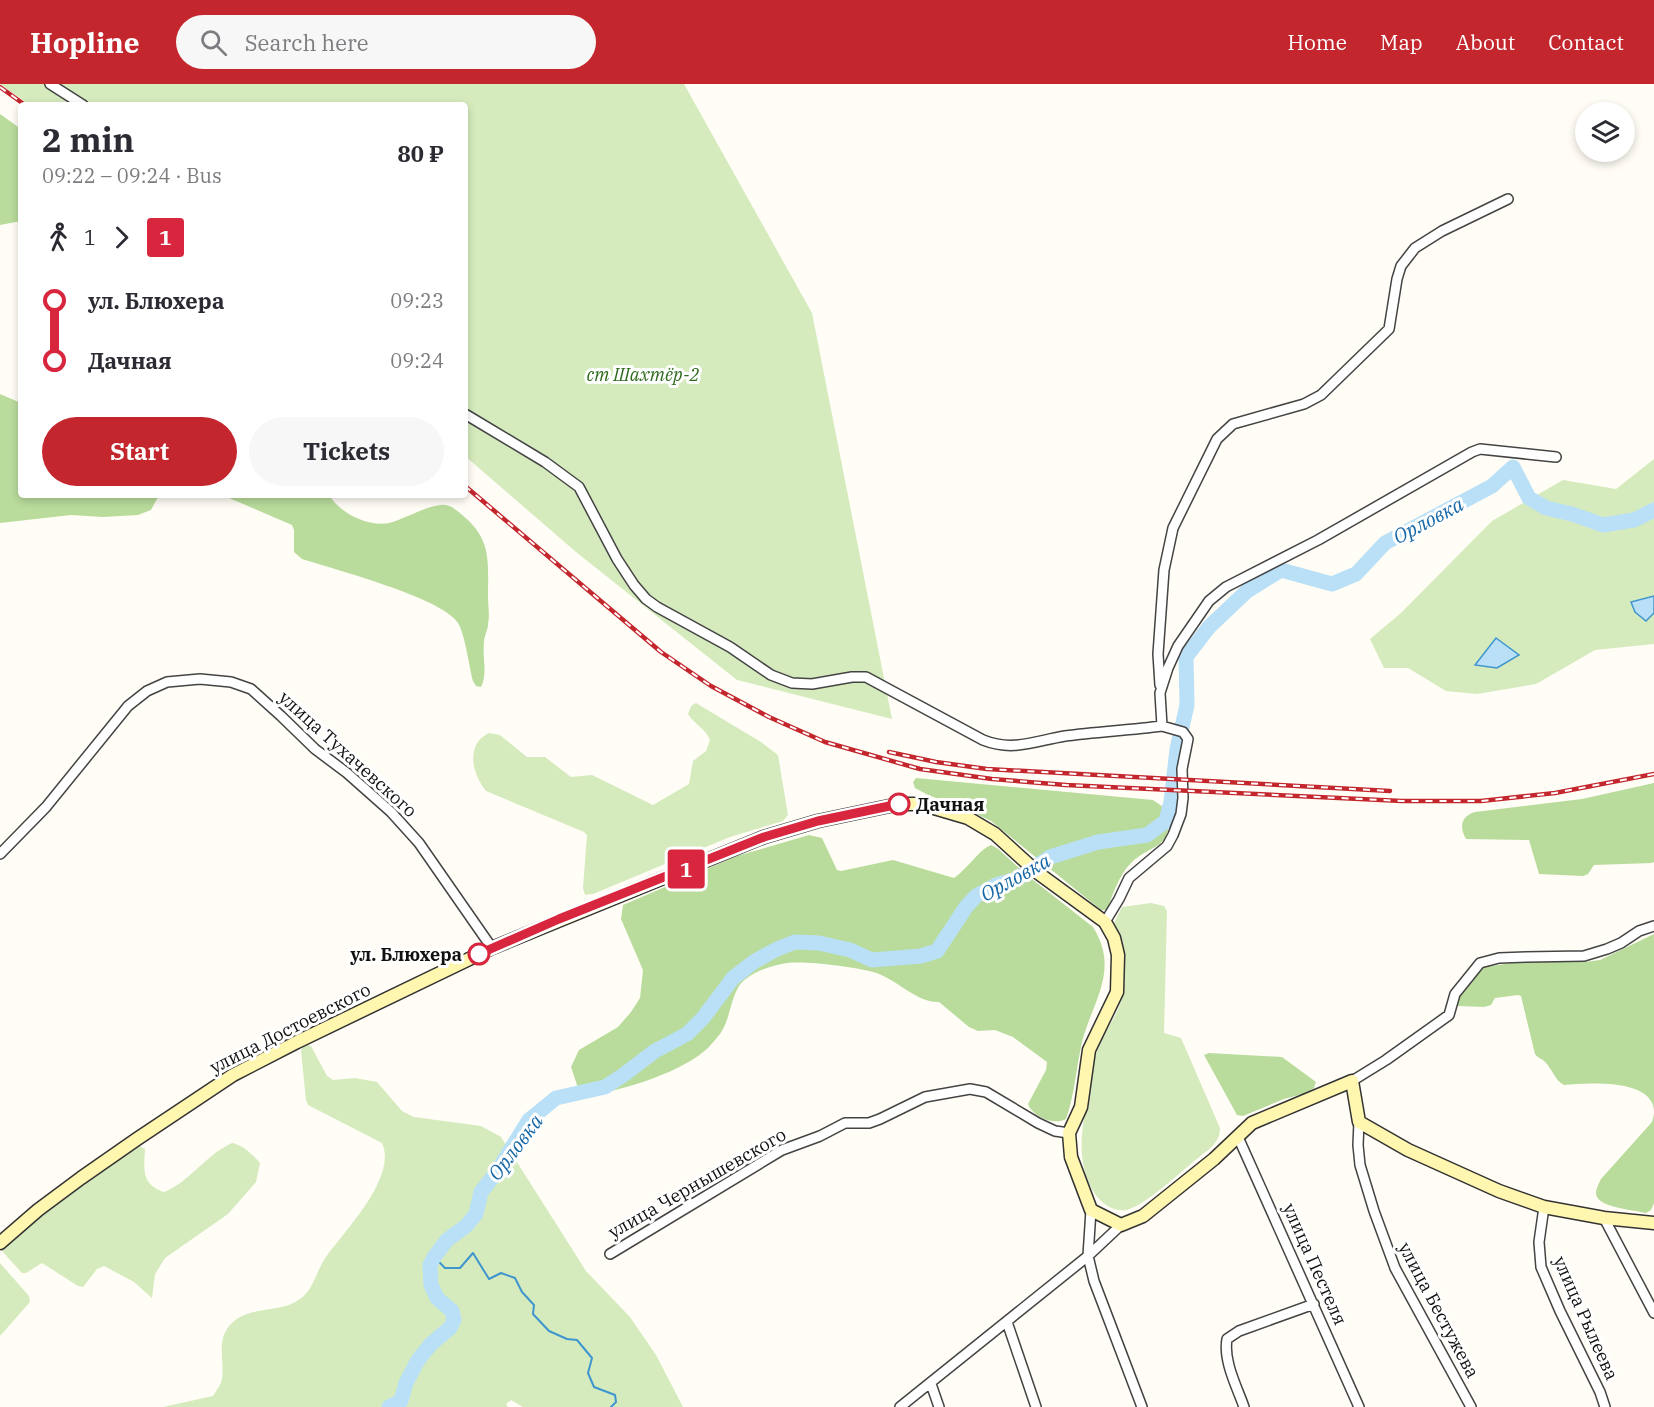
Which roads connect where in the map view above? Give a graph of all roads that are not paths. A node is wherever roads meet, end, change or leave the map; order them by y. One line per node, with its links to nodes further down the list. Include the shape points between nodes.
1 (50, 84): 2 (street)
2 (78, 102)
3 (1508, 199): 6 (street, via 1415,248 1401,266 1389,329 1321,395 1304,404 1233,424 1217,439 1173,528 1160,618)
4 (468, 416): 7 (street, via 579,487 617,559 646,599 771,675 804,684 866,677 998,746)
5 (1556, 457): 6 (street, via 1480,449 1472,452 1318,540 1226,587 1209,601 1178,646)
6 (1160, 693): 7 (street)
7 (1162, 726): 9 (street, via 1180,731 1188,739 1179,822 1167,846 1129,878)
8 (0, 854): 11 (street, улица Тухачевского, via 46,807 128,706 147,691 167,682 231,682 251,689 391,812 419,843)
9 (1105, 922): 11 (main road, улица Достоевского, via 1038,873 995,834 968,818 899,804 764,837); 14 (main road, via 1118,955 1117,992 1089,1050 1081,1107)
10 (1650, 927): 12 (street, via 1584,956 1499,958 1480,963 1455,994 1449,1015)
11 (492, 948): 21 (main road, улица Достоевского, via 233,1075 81,1178)
12 (1353, 1081): 13 (main road); 15 (main road, via 1252,1123)
13 (1359, 1122): 16 (main road, via 1408,1150); 34 (street, улица Бестужева, via 1360,1165 1395,1268)
14 (1069, 1133): 17 (main road, via 1071,1157); 22 (street, улица Чернышевского, via 1038,1123 986,1092 969,1089 926,1097 880,1119 844,1123 782,1150)
15 (1238, 1137): 20 (main road, via 1143,1216); 24 (street, улица Пестеля)
16 (1544, 1207): 18 (main road); 35 (street, улица Рылеева, via 1539,1242 1541,1267)
17 (1091, 1210): 20 (main road); 23 (street)
18 (1604, 1218): 19 (main road); 25 (street)
19 (1654, 1223)
20 (1121, 1225): 23 (street)
21 (0, 1243)
22 (610, 1254)
23 (1088, 1256): 26 (street); 31 (street)
24 (1314, 1304): 32 (street, via 1227,1339 1232,1374); 33 (street, улица Пестеля)
25 (1654, 1313)
26 (1007, 1322): 27 (street); 30 (street)
27 (931, 1384): 28 (street); 29 (street)
28 (900, 1407)
29 (939, 1407)
30 (1036, 1407)
31 (1142, 1407)
32 (1244, 1407)
33 (1359, 1407)
34 (1471, 1407)
35 (1605, 1407)

